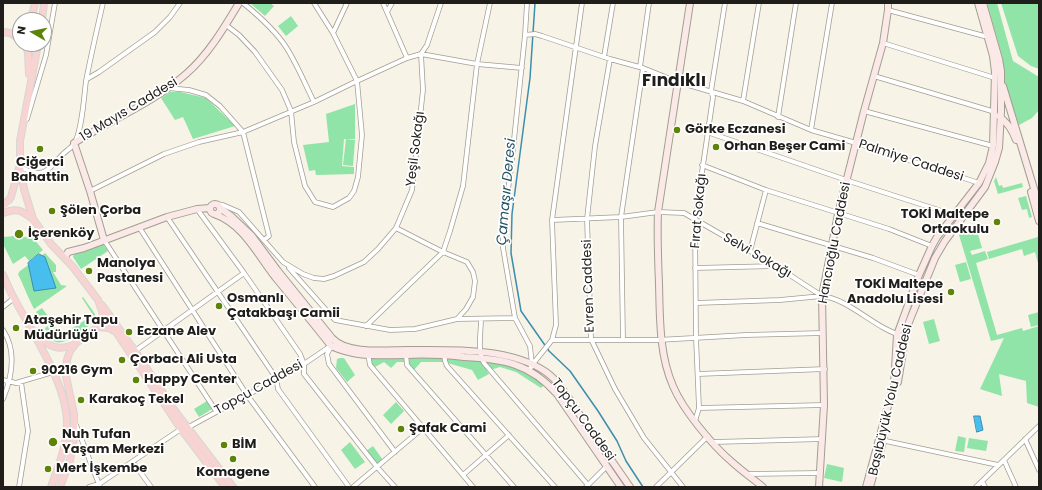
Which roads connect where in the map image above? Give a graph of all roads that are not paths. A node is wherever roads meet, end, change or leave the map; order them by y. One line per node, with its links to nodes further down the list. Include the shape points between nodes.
1 (55, 3): 63 (street, via 46,55)
2 (102, 3): 44 (street)
3 (180, 3): 44 (street, via 155,32)
4 (239, 3): 26 (street, 19 Mayıs Caddesi)
5 (243, 3): 52 (street, via 286,47)
6 (314, 3): 29 (street)
7 (347, 3): 29 (street)
8 (383, 3): 25 (street)
9 (392, 3): 25 (street)
10 (441, 3): 36 (street, Yeşil Sokağı)
11 (490, 3): 40 (street)
12 (527, 3): 30 (street)
13 (582, 3): 33 (street)
14 (613, 3): 37 (street)
15 (649, 3): 42 (street)
16 (690, 3): 47 (street)
17 (725, 3): 49 (street, Fırat Sokağı)
18 (759, 3): 51 (street)
19 (796, 3): 56 (street)
20 (832, 3): 58 (street)
21 (888, 3): 24 (street, Hancıoğlu Caddesi)
22 (978, 3): 31 (street, Başıbüyük Yolu Caddesi)
23 (983, 3): 45 (street, Başıbüyük Yolu Caddesi, via 999,58)
24 (888, 10): 31 (street); 32 (street, Hancıoğlu Caddesi)
25 (387, 12): 38 (street)
26 (226, 25): 48 (street, 19 Mayıs Caddesi, via 200,60); 53 (street, via 239,35 269,71 282,90)
27 (3, 32): 28 (main road)
28 (10, 33)
29 (333, 33): 46 (street)
30 (527, 35): 33 (street, Palmiye Caddesi, via 535,34); 41 (street)
31 (987, 36): 45 (street, Başıbüyük Yolu Caddesi)
32 (883, 43): 43 (street, Hancıoğlu Caddesi); 45 (street)
33 (575, 48): 37 (street, Palmiye Caddesi); 87 (street)
34 (28, 52): 50 (main road)
35 (36, 52): 50 (main road)
36 (422, 54): 38 (street); 40 (street); 92 (street, Yeşil Sokağı, via 423,90 412,190)
37 (604, 57): 39 (street, Palmiye Caddesi)
38 (407, 58): 46 (street)
39 (610, 59): 42 (street, Palmiye Caddesi); 85 (street, Evren Caddesi, via 595,146)
40 (477, 64): 41 (street); 98 (street, via 463,186)
41 (522, 68): 113 (street, via 503,226 503,248)
42 (641, 68): 47 (street, Palmiye Caddesi); 84 (street)
43 (874, 76): 54 (street, Hancıoğlu Caddesi); 55 (street)
44 (87, 79): 64 (street)
45 (998, 79): 55 (street, Başıbüyük Yolu Caddesi); 57 (street)
46 (357, 81): 52 (street); 53 (street, via 362,135 358,177 349,198 333,207 315,202 305,186 294,142)
47 (678, 82): 49 (street, Palmiye Caddesi); 78 (street)
48 (168, 88): 59 (street, via 189,90 206,96 220,106); 64 (street, 19 Mayıs Caddesi)
49 (711, 91): 51 (street, Palmiye Caddesi); 60 (street, Fırat Sokağı, via 713,97)
50 (29, 92): 63 (main road)
51 (743, 101): 56 (street, Palmiye Caddesi)
52 (314, 102): 53 (street)
53 (291, 111): 59 (street)
54 (864, 111): 65 (street, Hancıoğlu Caddesi); 66 (street)
55 (999, 114): 57 (street, via 1009,114); 61 (street); 62 (street, Başıbüyük Yolu Caddesi); 66 (street, Başıbüyük Yolu Caddesi)
56 (778, 117): 58 (street, Palmiye Caddesi)
57 (1014, 119): 74 (street)
58 (811, 130): 65 (street, Palmiye Caddesi)
59 (243, 132): 72 (street, via 199,142 164,154); 94 (street, via 269,236)
60 (707, 132): 67 (street, Fırat Sokağı); 69 (street)
61 (1013, 132): 62 (street, via 1003,132); 89 (street)
62 (1000, 136): 123 (street, Başıbüyük Yolu Caddesi, via 999,148 985,187 945,241)
63 (20, 141): 68 (main road)
64 (74, 143): 68 (street, 19 Mayıs Caddesi, via 46,172 30,172); 72 (street)
65 (856, 143): 69 (street, Hancıoğlu Caddesi); 70 (street, Palmiye Caddesi)
66 (993, 146): 70 (street, Başıbüyük Yolu Caddesi)
67 (702, 165): 71 (street); 88 (street, Fırat Sokağı)
68 (20, 167): 73 (main road, via 11,197); 86 (main road)
69 (847, 180): 81 (street, Hancıoğlu Caddesi); 82 (street)
70 (979, 183): 82 (street, Başıbüyük Yolu Caddesi)
71 (766, 190): 81 (street); 90 (street)
72 (90, 191): 93 (street)
73 (3, 204)
74 (1039, 205)
75 (218, 206): 76 (street, via 212,204); 80 (street, via 219,212); 94 (street, Yeşil Sokağı, via 223,204 239,212); 130 (street, via 252,236)
76 (210, 208): 77 (street); 80 (street, via 210,212)
77 (197, 209): 83 (street); 103 (street)
78 (658, 212): 84 (street, Selvi Sokağı); 88 (street, Selvi Sokağı, via 684,213); 128 (street)
79 (3, 213): 86 (main road, via 22,211)
80 (214, 214): 130 (street, via 228,221 248,240 274,275)
81 (838, 214): 95 (street, Hancıoğlu Caddesi); 96 (street, via 889,229)
82 (954, 215): 96 (street, Başıbüyük Yolu Caddesi)
83 (167, 217): 91 (street); 106 (street)
84 (621, 217): 85 (street, Selvi Sokağı); 127 (street)
85 (587, 219): 87 (street, Selvi Sokağı); 125 (street, Evren Caddesi)
86 (33, 220): 99 (main road, via 51,244)
87 (552, 220): 126 (street, via 556,325)
88 (695, 220): 97 (street, Selvi Sokağı); 102 (street, Fırat Sokağı)
89 (1039, 221)
90 (757, 223): 95 (street); 97 (street)
91 (139, 227): 93 (street); 112 (street)
92 (396, 228): 98 (street); 100 (street, Yeşil Sokağı, via 364,262 334,276 314,278)
93 (104, 240): 99 (street, via 68,252); 119 (street)
94 (264, 240): 100 (street, Yeşil Sokağı)
95 (832, 246): 105 (street); 107 (street, Hancıoğlu Caddesi)
96 (932, 246): 105 (street, Başıbüyük Yolu Caddesi)
97 (750, 251): 101 (street, Selvi Sokağı)
98 (443, 252): 114 (street, via 467,262 475,281 473,297); 116 (street)
99 (65, 257): 109 (main road)
100 (283, 262): 116 (street, via 336,320)
101 (776, 266): 102 (street); 107 (street, Selvi Sokağı)
102 (695, 268): 110 (street, Fırat Sokağı)
103 (244, 273): 106 (street); 136 (street, via 300,354)
104 (3, 275): 108 (main road)
105 (919, 275): 122 (street, Başıbüyük Yolu Caddesi)
106 (217, 292): 112 (street); 142 (street)
107 (822, 296): 110 (street); 120 (street, Hancıoğlu Caddesi); 122 (street, Selvi Sokağı, via 847,306)
108 (14, 298): 111 (street); 121 (main road)
109 (98, 300): 117 (main road, via 103,317); 131 (main road)
110 (696, 303): 124 (street, Fırat Sokağı)
111 (3, 307)
112 (192, 310): 119 (street); 146 (street)
113 (515, 318): 115 (street); 137 (street, via 530,346)
114 (457, 319): 115 (street); 116 (street, via 415,329 390,330)
115 (481, 319): 135 (street)
116 (366, 326)
117 (98, 327): 129 (main road); 155 (main road, via 116,332)
118 (3, 330): 144 (street, via 12,348 12,366)
119 (163, 331): 131 (street); 150 (street)
120 (823, 333): 124 (street); 138 (street, Hancıoğlu Caddesi)
121 (35, 335): 129 (main road, via 58,348); 140 (main road)
122 (897, 335): 123 (street, Selvi Sokağı); 160 (street, Başıbüyük Yolu Caddesi, via 894,384)
123 (904, 336): 160 (street, Başıbüyük Yolu Caddesi, via 897,385)
124 (696, 338): 128 (street); 141 (street, Fırat Sokağı)
125 (591, 339): 126 (street); 127 (street); 170 (street, Evren Caddesi, via 622,402 644,438)
126 (552, 340): 137 (street)
127 (623, 340): 128 (street)
128 (662, 340): 151 (street, via 665,364 673,386)
129 (76, 343): 152 (main road, via 70,351 66,367)
130 (333, 344): 134 (street, Topçu Caddesi, via 337,349); 136 (street, Topçu Caddesi); 162 (street, via 327,354 329,364)
131 (135, 351): 155 (main road)
132 (406, 352): 133 (street, Topçu Caddesi); 134 (street, Topçu Caddesi); 163 (street, via 408,365)
133 (444, 353): 135 (street, Topçu Caddesi); 156 (street, via 448,366)
134 (368, 354): 154 (street, via 370,365)
135 (481, 355): 137 (street, Topçu Caddesi, via 498,354); 139 (street, Topçu Caddesi, via 516,364); 176 (street, via 484,363)
136 (304, 364): 142 (street, Topçu Caddesi); 168 (street, via 304,374)
137 (532, 364): 139 (street); 192 (street, Topçu Caddesi, via 545,372 560,387)
138 (824, 369): 141 (street); 148 (street, Hancıoğlu Caddesi)
139 (529, 371): 167 (street, Topçu Caddesi, via 547,383 557,394)
140 (54, 372): 145 (street); 178 (main road, via 62,393 68,423 66,439)
141 (698, 374): 149 (street, Fırat Sokağı)
142 (276, 378): 146 (street, Topçu Caddesi); 185 (street, via 278,388)
143 (3, 380): 144 (street)
144 (8, 382): 145 (street); 147 (street)
145 (21, 382): 177 (street, via 28,431)
146 (246, 395): 150 (street, Topçu Caddesi); 184 (street)
147 (3, 399)
148 (824, 405): 149 (street); 158 (street, Hancıoğlu Caddesi)
149 (699, 408): 151 (street, Fırat Sokağı)
150 (216, 411): 155 (street, Topçu Caddesi)
151 (695, 421): 157 (street)
152 (75, 423): 175 (street); 179 (main road, via 73,448)
153 (1039, 426): 159 (street)
154 (423, 428): 162 (street); 173 (street)
155 (184, 429): 165 (street, Topçu Caddesi); 182 (main road); 183 (main road)
156 (508, 435): 163 (street); 190 (street)
157 (708, 436): 161 (street); 170 (street)
158 (822, 439): 161 (street); 171 (street, Hancıoğlu Caddesi)
159 (1025, 439): 164 (street); 169 (street)
160 (882, 440): 166 (street); 197 (street, Başıbüyük Yolu Caddesi); 198 (street, Başıbüyük Yolu Caddesi)
161 (714, 442): 172 (street, via 731,462)
162 (395, 452): 168 (street)
163 (485, 454): 173 (street); 189 (street)
164 (1004, 460): 166 (street); 201 (street)
165 (133, 462): 175 (street, Topçu Caddesi); 181 (street)
166 (998, 465): 174 (street)
167 (607, 466): 176 (street); 191 (street, Topçu Caddesi)
168 (377, 467): 186 (street); 187 (street)
169 (1039, 470)
170 (671, 472): 193 (street); 194 (street, Evren Caddesi)
171 (820, 473): 172 (street); 196 (street, Hancıoğlu Caddesi)
172 (747, 474): 195 (street)
173 (463, 475): 188 (street)
174 (982, 481): 199 (street); 200 (street)
175 (100, 486): 180 (street, Topçu Caddesi)
176 (587, 486)
177 (19, 487)
178 (51, 487)
179 (60, 487)
180 (89, 487)
181 (151, 487)
182 (225, 487)
183 (232, 487)
184 (315, 487)
185 (349, 487)
186 (354, 487)
187 (395, 487)
188 (473, 487)
189 (514, 487)
190 (555, 487)
191 (621, 487)
192 (630, 487)
193 (656, 487)
194 (683, 487)
195 (762, 487)
196 (819, 487)
197 (866, 487)
198 (870, 487)
199 (976, 487)
200 (985, 487)
201 (1016, 487)

